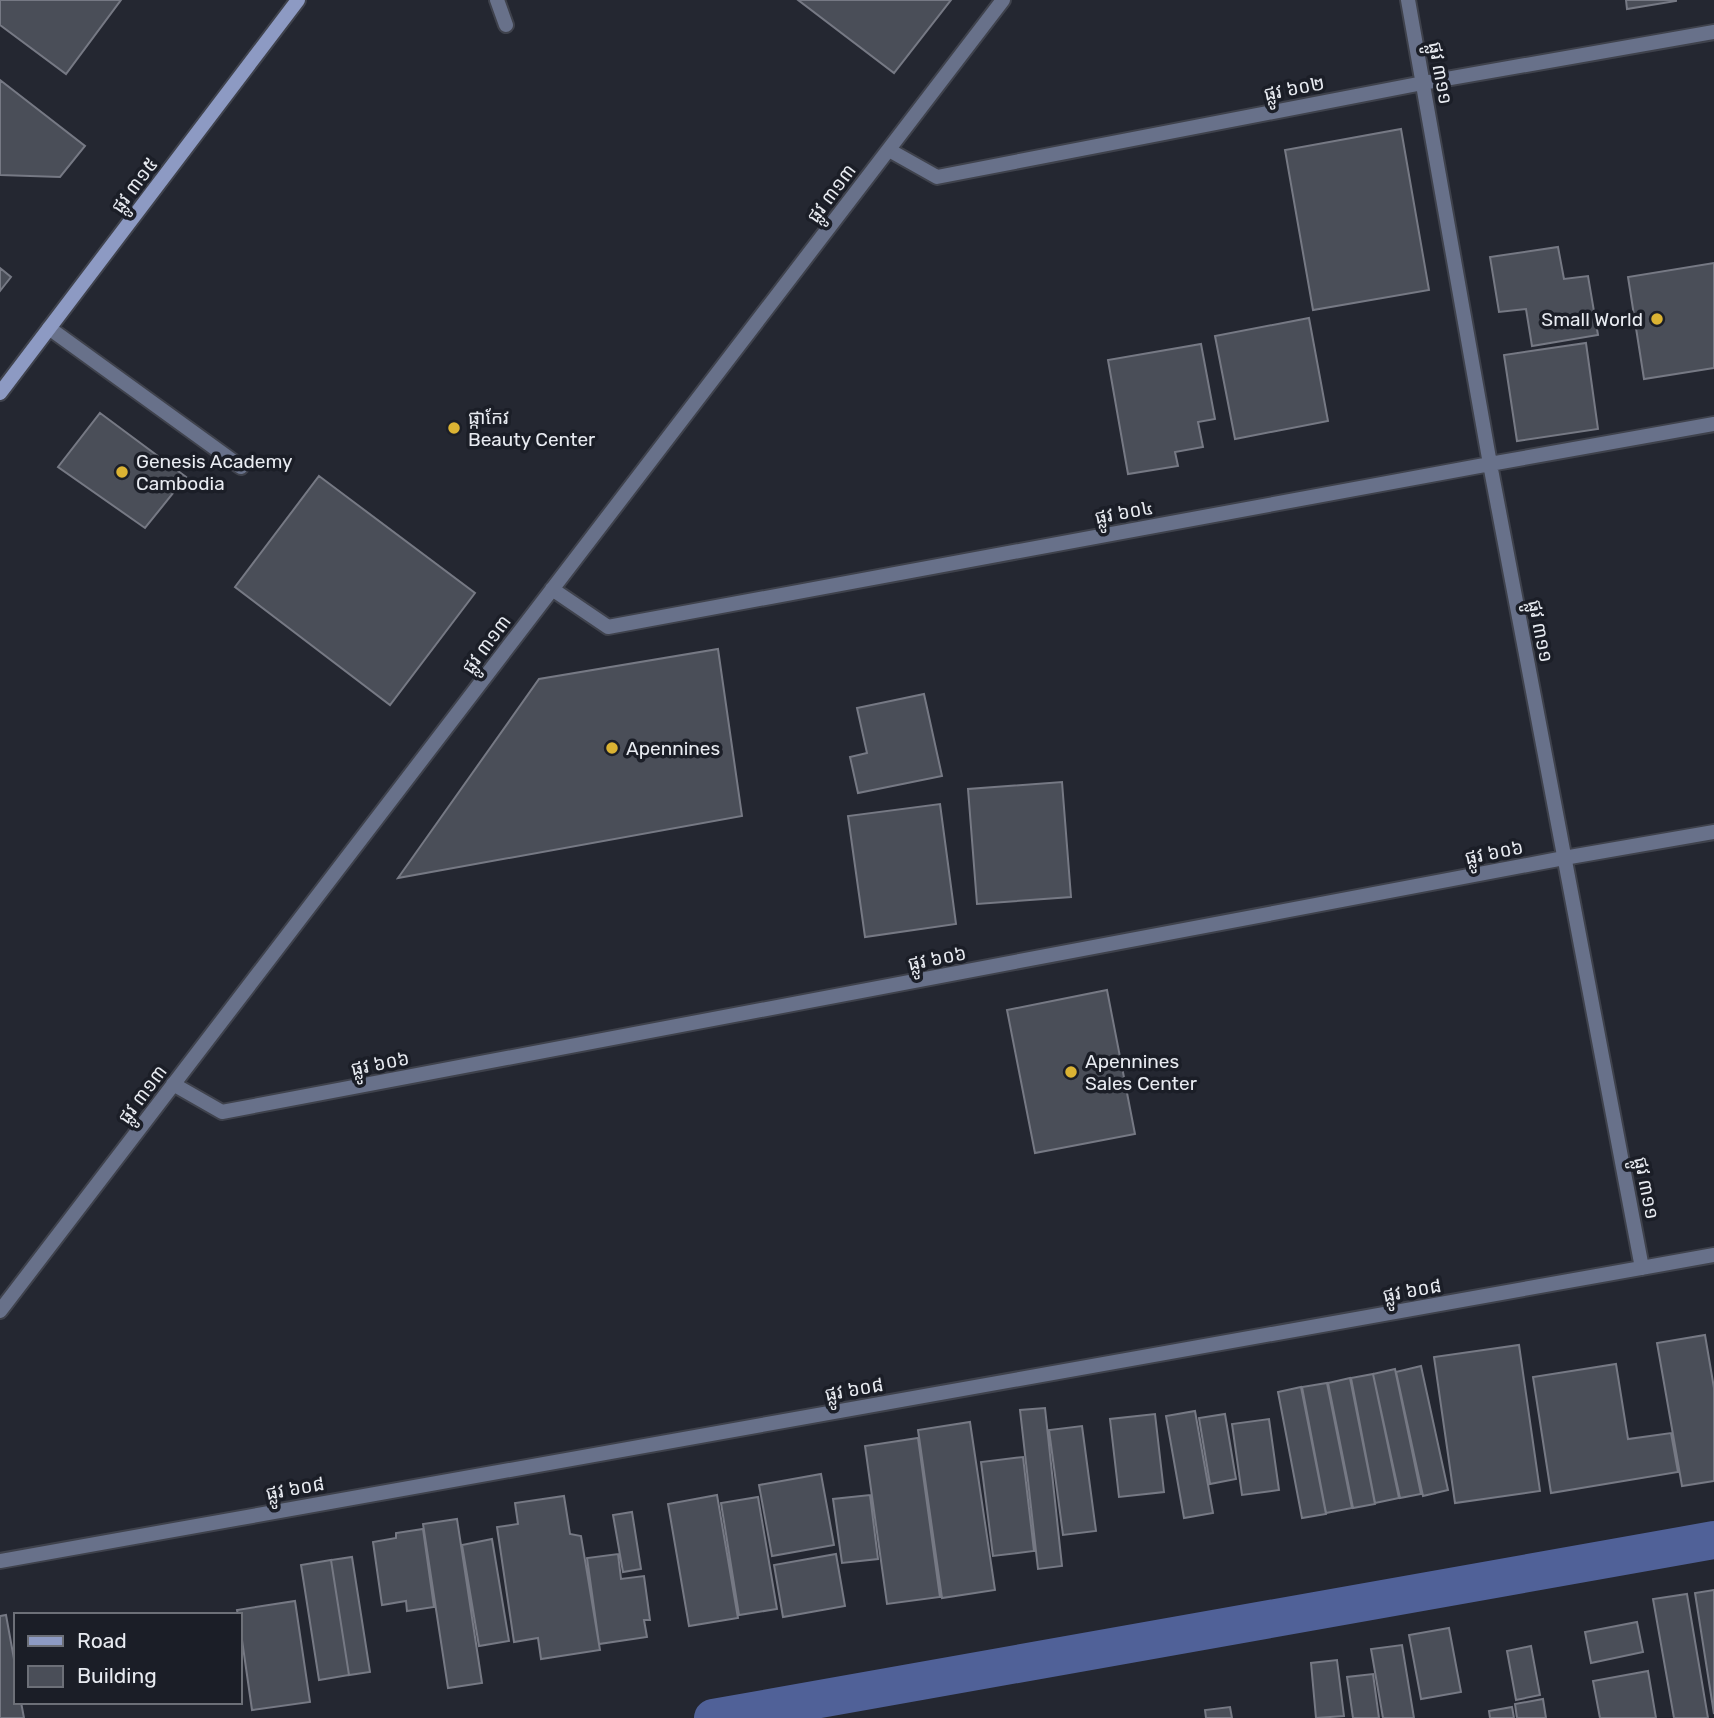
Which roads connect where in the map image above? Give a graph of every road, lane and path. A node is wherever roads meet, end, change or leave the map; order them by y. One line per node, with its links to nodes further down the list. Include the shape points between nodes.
1 (298, 0): 9 (street, ផ្លូវ ៣១៥)
2 (497, 0): 5 (street)
3 (1003, 0): 8 (street, ផ្លូវ ៣១៣)
4 (1408, 0): 7 (street, ផ្លូវ ៣១១)
5 (506, 25)
6 (1714, 32): 7 (street, ផ្លូវ ៦០២)
7 (1423, 83): 8 (street, ផ្លូវ ៦០២, via 937,177); 12 (street, ផ្លូវ ៣១១)
8 (889, 150): 14 (street, ផ្លូវ ៣១៣)
9 (49, 328): 10 (street, ផ្លូវ ៣១៥); 13 (street)
10 (0, 393)
11 (1714, 424): 12 (street, ផ្លូវ ៦០៤)
12 (1490, 464): 14 (street, ផ្លូវ ៦០៤, via 608,627); 16 (street, ផ្លូវ ៣១១)
13 (241, 467)
14 (552, 589): 17 (street, ផ្លូវ ៣១៣)
15 (1714, 832): 16 (street, ផ្លូវ ៦០៦)
16 (1564, 858): 17 (street, ផ្លូវ ៦០៦, via 222,1112); 19 (street, ផ្លូវ ៣១១)
17 (173, 1084): 20 (street, ផ្លូវ ៣១៣)
18 (1714, 1255): 19 (street, ផ្លូវ ៦០៨)
19 (1642, 1268): 21 (street, ផ្លូវ ៦០៨)
20 (0, 1311)
21 (0, 1561)

